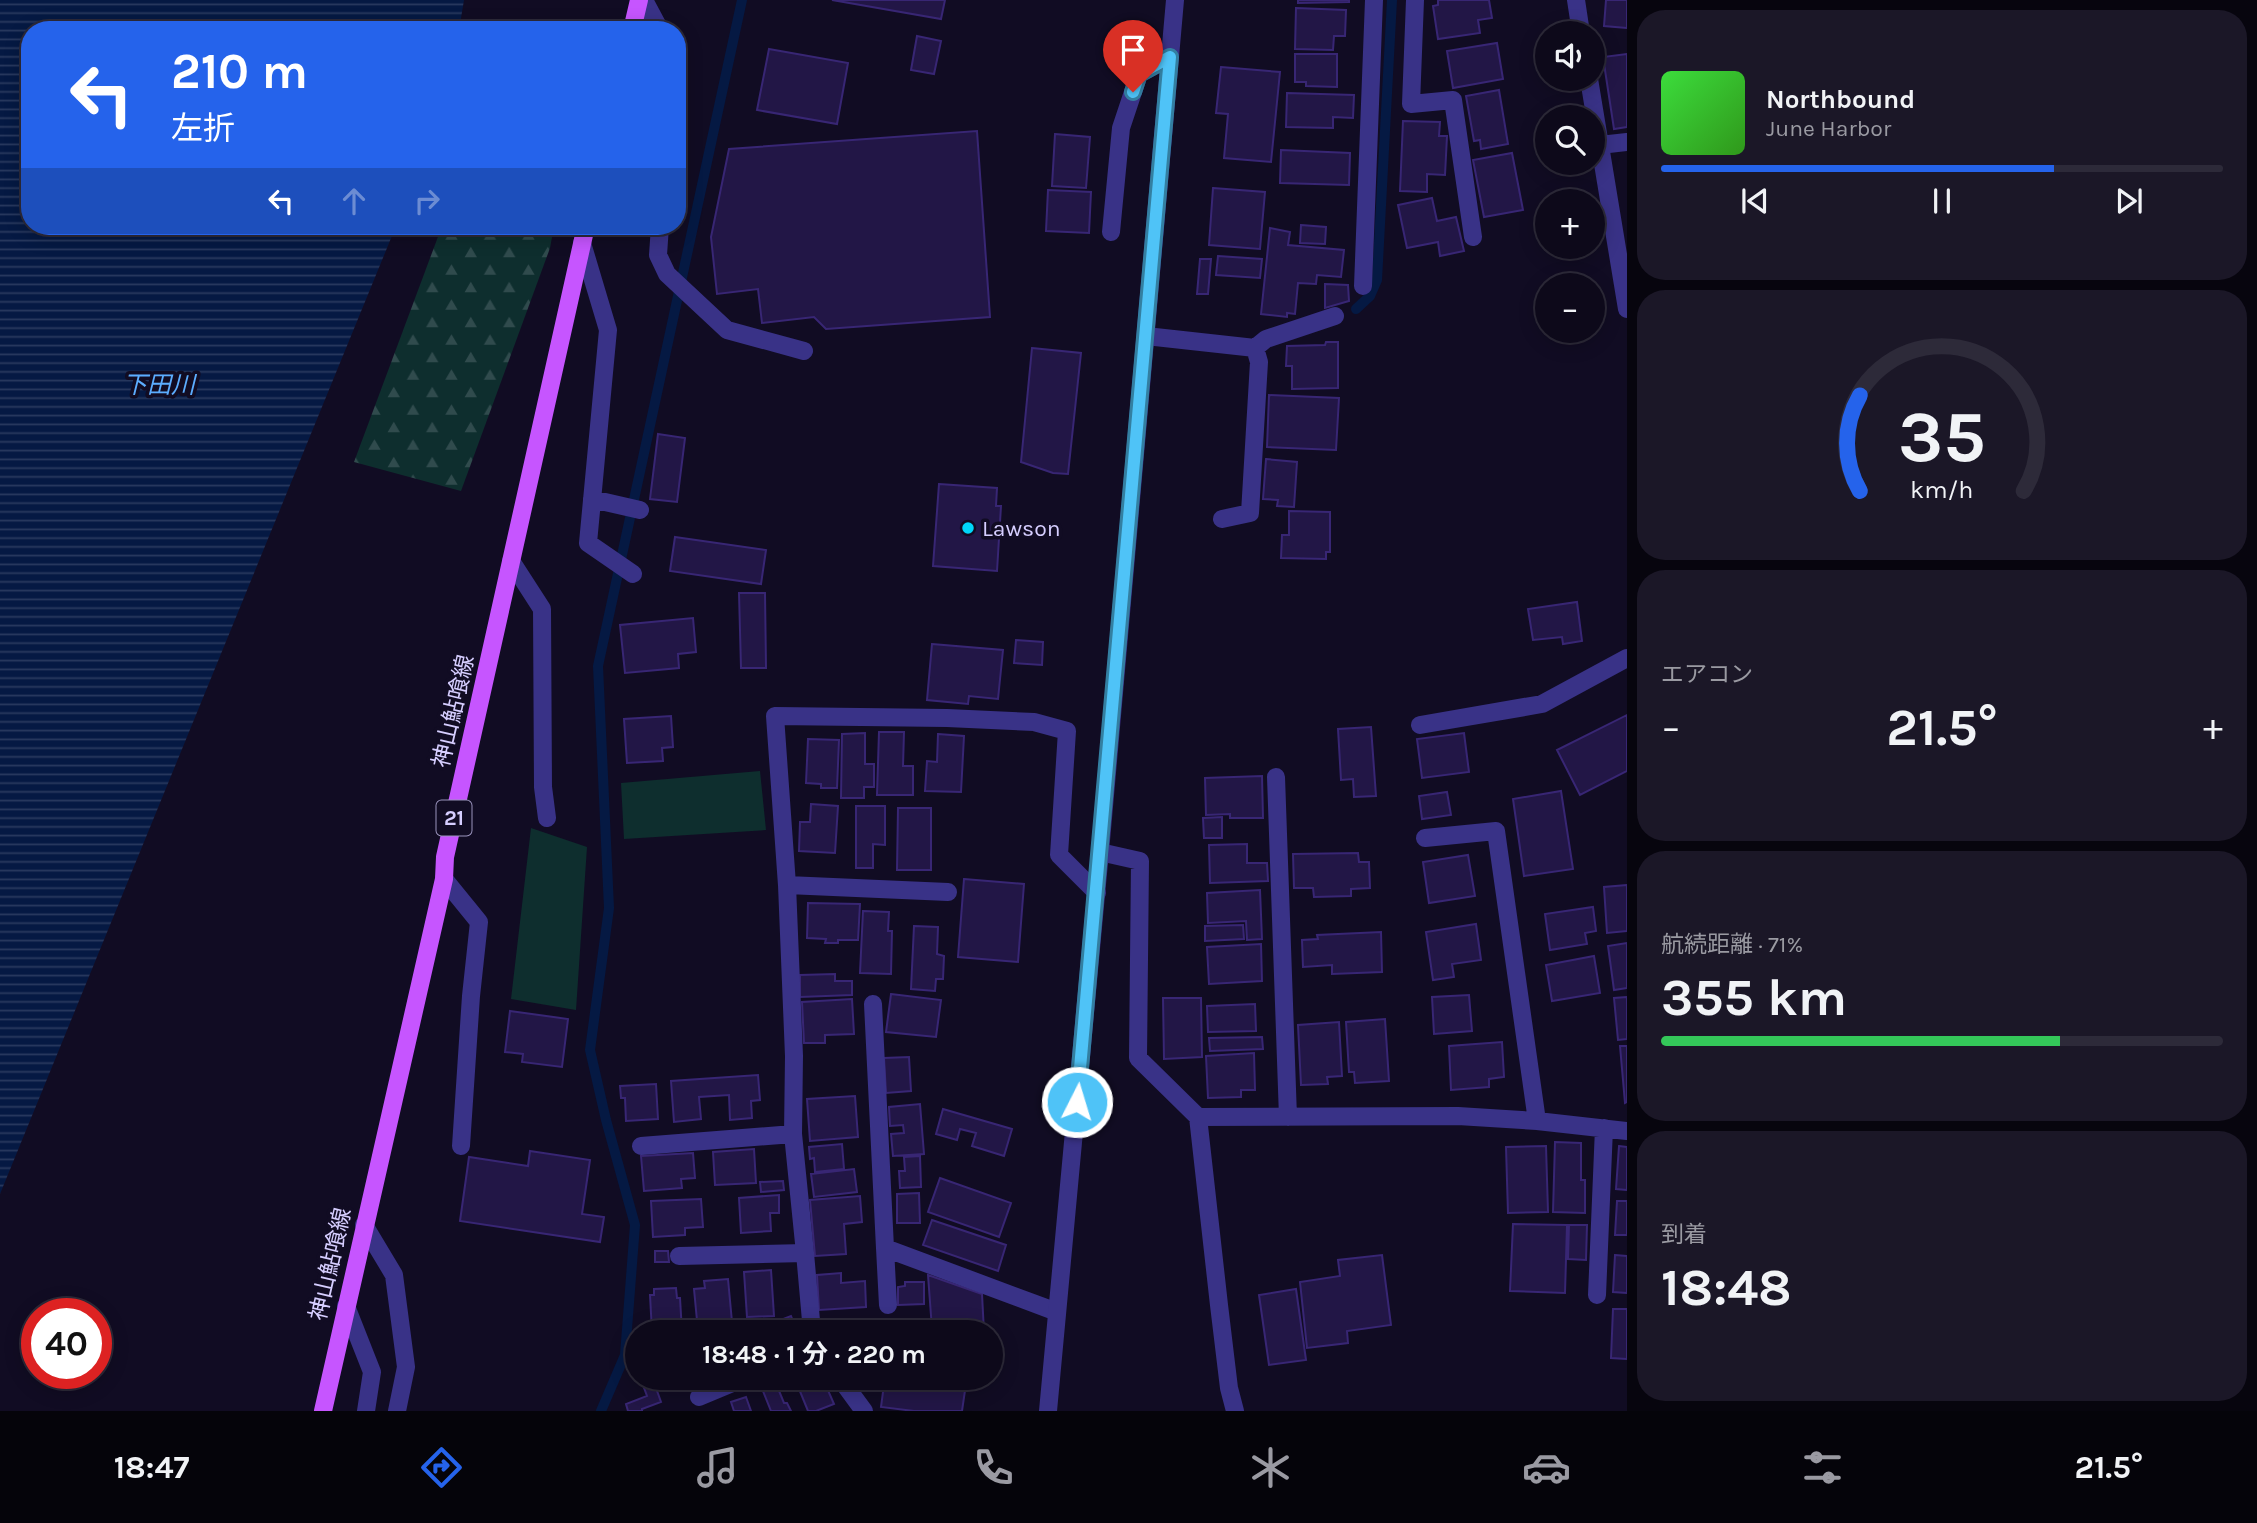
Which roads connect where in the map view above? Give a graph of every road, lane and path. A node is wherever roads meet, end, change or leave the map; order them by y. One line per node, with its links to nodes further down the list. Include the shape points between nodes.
1 (642, 0): 6 (main road); 7 (street)
2 (1175, 0): 9 (street)
3 (1374, 0): 18 (street)
4 (1415, 0): 17 (street, via 1411,104 1453,100)
5 (1576, 0): 8 (street)
6 (635, 21)
7 (655, 21)
8 (1579, 21)
9 (1170, 57): 13 (street, via 1139,74 1121,128); 21 (street)
10 (1627, 142): 11 (street)
11 (1605, 144)
12 (1605, 175): 19 (street)
13 (1111, 232)
14 (584, 235): 24 (street, via 608,330)
15 (584, 235): 27 (main road, 神山鮎喰線 / 21)
16 (659, 235): 23 (street, via 658,255 667,274 727,330)
17 (1473, 237)
18 (1363, 286)
19 (1627, 309)
20 (1335, 316): 22 (street, via 1266,338)
21 (1146, 336): 22 (street); 34 (street)
22 (1255, 348): 26 (street, via 1259,362 1250,513)
23 (804, 351)
24 (592, 499): 25 (street); 28 (street, via 589,542)
25 (640, 510)
26 (1222, 519)
27 (511, 561): 32 (street, via 542,609); 35 (main road, 神山鮎喰線 / 21)
28 (634, 574)
29 (1627, 658): 30 (street, via 1542,704)
30 (1420, 725)
31 (1276, 778): 41 (street)
32 (547, 818)
33 (1426, 838): 42 (street, via 1496,831)
34 (1100, 852): 38 (street); 40 (street, via 1140,861 1138,1058)
35 (444, 878): 46 (street, via 479,922); 48 (main road, 神山鮎喰線 / 21)
36 (787, 885): 37 (street); 38 (street, via 775,716 947,718 1034,722 1067,731 1059,855); 45 (street)
37 (948, 892)
38 (1097, 893): 55 (street)
39 (873, 1004): 49 (street)
40 (1198, 1117): 41 (street); 65 (street)
41 (1288, 1117): 42 (street, via 1458,1115)
42 (1537, 1121): 43 (street)
43 (1604, 1128): 44 (street); 52 (street)
44 (1627, 1131)
45 (793, 1134): 47 (street); 50 (street)
46 (461, 1146)
47 (641, 1146)
48 (364, 1225): 53 (main road, 神山鮎喰線 / 21); 62 (street, via 394,1275 406,1367)
49 (885, 1248): 54 (street); 55 (street)
50 (805, 1253): 51 (street); 56 (street)
51 (679, 1256)
52 (1597, 1295)
53 (346, 1306): 60 (main road, 神山鮎喰線 / 21); 61 (street, via 372,1372)
54 (888, 1306)
55 (1057, 1312): 64 (street)
56 (811, 1320)
57 (716, 1390): 59 (street)
58 (849, 1390): 63 (street)
59 (699, 1397)
60 (323, 1411)
61 (366, 1411)
62 (397, 1411)
63 (864, 1411)
64 (1048, 1411)
65 (1235, 1411)

